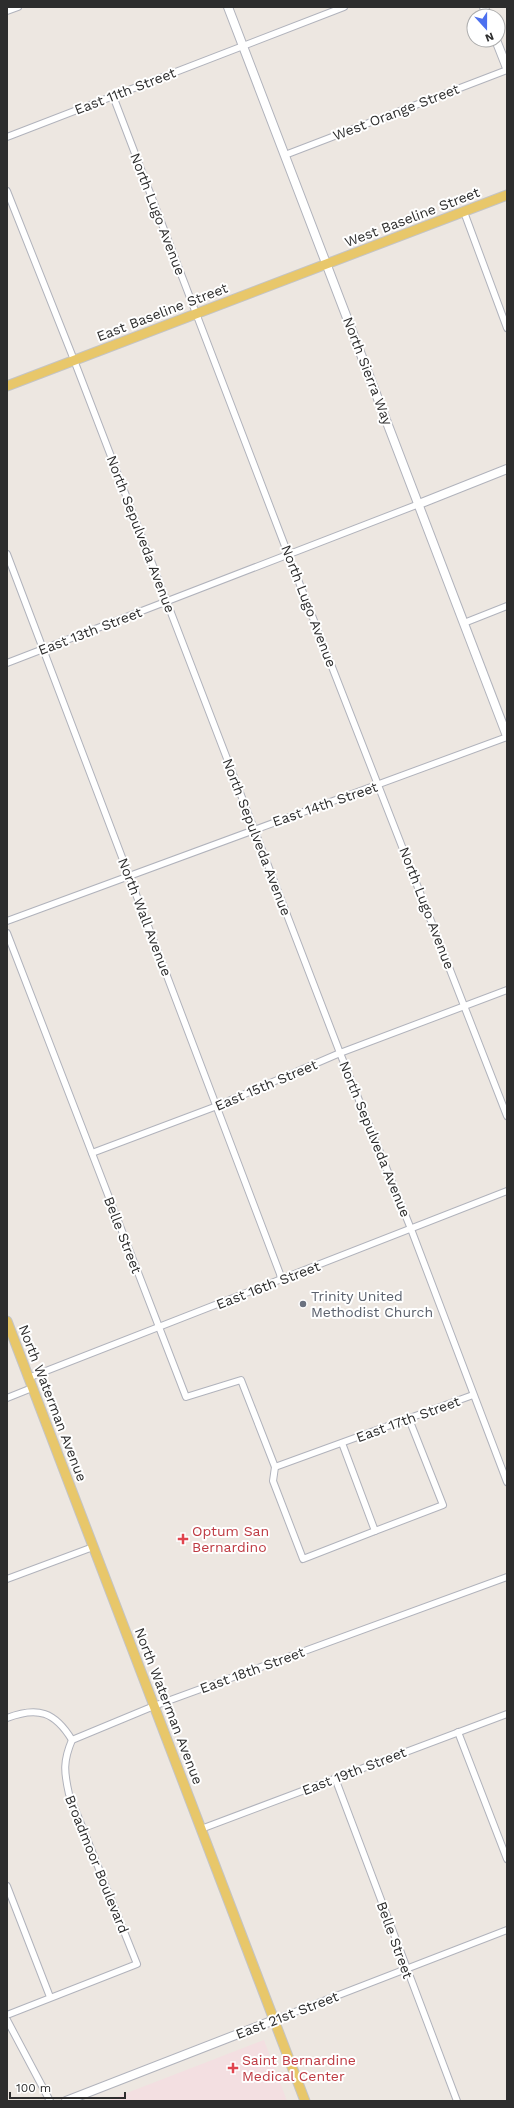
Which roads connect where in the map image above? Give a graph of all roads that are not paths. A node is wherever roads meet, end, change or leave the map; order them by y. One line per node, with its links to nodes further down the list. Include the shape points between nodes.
1 (18, 7): 4 (street)
2 (228, 7): 5 (street, North Sierra Way)
3 (344, 7): 5 (street, East 11th Street)
4 (7, 11)
5 (243, 46): 8 (street, East 11th Street); 10 (street, North Sierra Way)
6 (499, 48): 7 (street)
7 (507, 69): 10 (street, West Orange Street)
8 (113, 96): 9 (street, East 11th Street); 15 (street, North Lugo Avenue)
9 (7, 137)
10 (285, 155): 14 (street, North Sierra Way)
11 (7, 191): 17 (street, North Sepulveda Avenue)
12 (507, 195): 13 (main road, West Baseline Street)
13 (464, 212): 14 (main road, West Baseline Street); 16 (street)
14 (327, 264): 15 (main road, East Baseline Street); 20 (street, North Sierra Way)
15 (196, 314): 17 (main road, East Baseline Street); 22 (street, North Lugo Avenue)
16 (507, 328)
17 (74, 360): 18 (main road, East Baseline Street); 23 (street, North Sepulveda Avenue)
18 (7, 386)
19 (507, 469): 20 (street)
20 (419, 504): 22 (street, East 13th Street); 25 (street, North Sierra Way)
21 (7, 554): 26 (street, North Wall Avenue)
22 (288, 554): 23 (street, East 13th Street); 29 (street, North Lugo Avenue)
23 (166, 602): 26 (street, East 13th Street); 30 (street, North Sepulveda Avenue)
24 (507, 606): 25 (street)
25 (464, 623): 28 (street, North Sierra Way)
26 (43, 649): 27 (street, East 13th Street); 31 (street, North Wall Avenue)
27 (7, 663)
28 (507, 737): 29 (street, East 14th Street)
29 (379, 785): 30 (street, East 14th Street); 35 (street, North Lugo Avenue)
30 (254, 829): 31 (street, East 14th Street); 36 (street, North Sepulveda Avenue)
31 (129, 875): 32 (street, East 14th Street); 37 (street, North Wall Avenue)
32 (7, 920)
33 (7, 933): 39 (street, Belle Street)
34 (507, 990): 35 (street, East 15th Street)
35 (465, 1006): 36 (street, East 15th Street); 38 (street, North Lugo Avenue)
36 (340, 1053): 37 (street, East 15th Street); 41 (street, North Sepulveda Avenue)
37 (217, 1106): 39 (street, East 15th Street); 42 (street, North Wall Avenue, via 280,1274)
38 (507, 1116)
39 (92, 1153): 44 (street, Belle Street)
40 (507, 1191): 41 (street, East 16th Street)
41 (411, 1229): 42 (street, East 16th Street); 47 (street, North Sepulveda Avenue)
42 (280, 1280): 44 (street, East 16th Street)
43 (7, 1321): 45 (main road, North Waterman Avenue)
44 (159, 1327): 45 (street, East 16th Street); 51 (street, Belle Street, via 186,1397 241,1380)
45 (28, 1378): 46 (main road, North Waterman Avenue)
46 (32, 1388): 48 (street); 54 (main road, North Waterman Avenue)
47 (473, 1395): 49 (street, East 17th Street); 52 (street, North Sepulveda Avenue)
48 (7, 1398)
49 (409, 1419): 50 (street, East 17th Street); 53 (street, via 443,1505)
50 (342, 1443): 51 (street, East 17th Street); 53 (street, East 17th Street)
51 (275, 1467): 53 (street, via 273,1481 303,1559)
52 (507, 1482)
53 (375, 1531)
54 (93, 1547): 56 (street); 57 (main road, North Waterman Avenue)
55 (507, 1577): 57 (street, East 18th Street)
56 (7, 1580)
57 (154, 1706): 61 (street, East 18th Street); 63 (main road, North Waterman Avenue)
58 (507, 1714): 60 (street, East 19th Street)
59 (7, 1718): 61 (street, via 20,1714 47,1714 62,1724)
60 (458, 1732): 62 (street, East 19th Street); 64 (street)
61 (72, 1740): 68 (street, Broadmoor Boulevard, via 64,1768 69,1794 137,1964)
62 (335, 1778): 63 (street, East 19th Street); 67 (street, Belle Street)
63 (201, 1829): 71 (main road, North Waterman Avenue)
64 (507, 1859)
65 (7, 1886): 68 (street)
66 (507, 1930): 67 (street, East 21st Street)
67 (405, 1969): 71 (street, East 21st Street); 75 (street, Belle Street)
68 (50, 1997): 69 (street)
69 (7, 2015)
70 (7, 2020): 72 (street)
71 (274, 2020): 73 (street, East 21st Street); 74 (main road, North Waterman Avenue)
72 (50, 2101)
73 (66, 2101)
74 (305, 2101)
75 (456, 2101)

